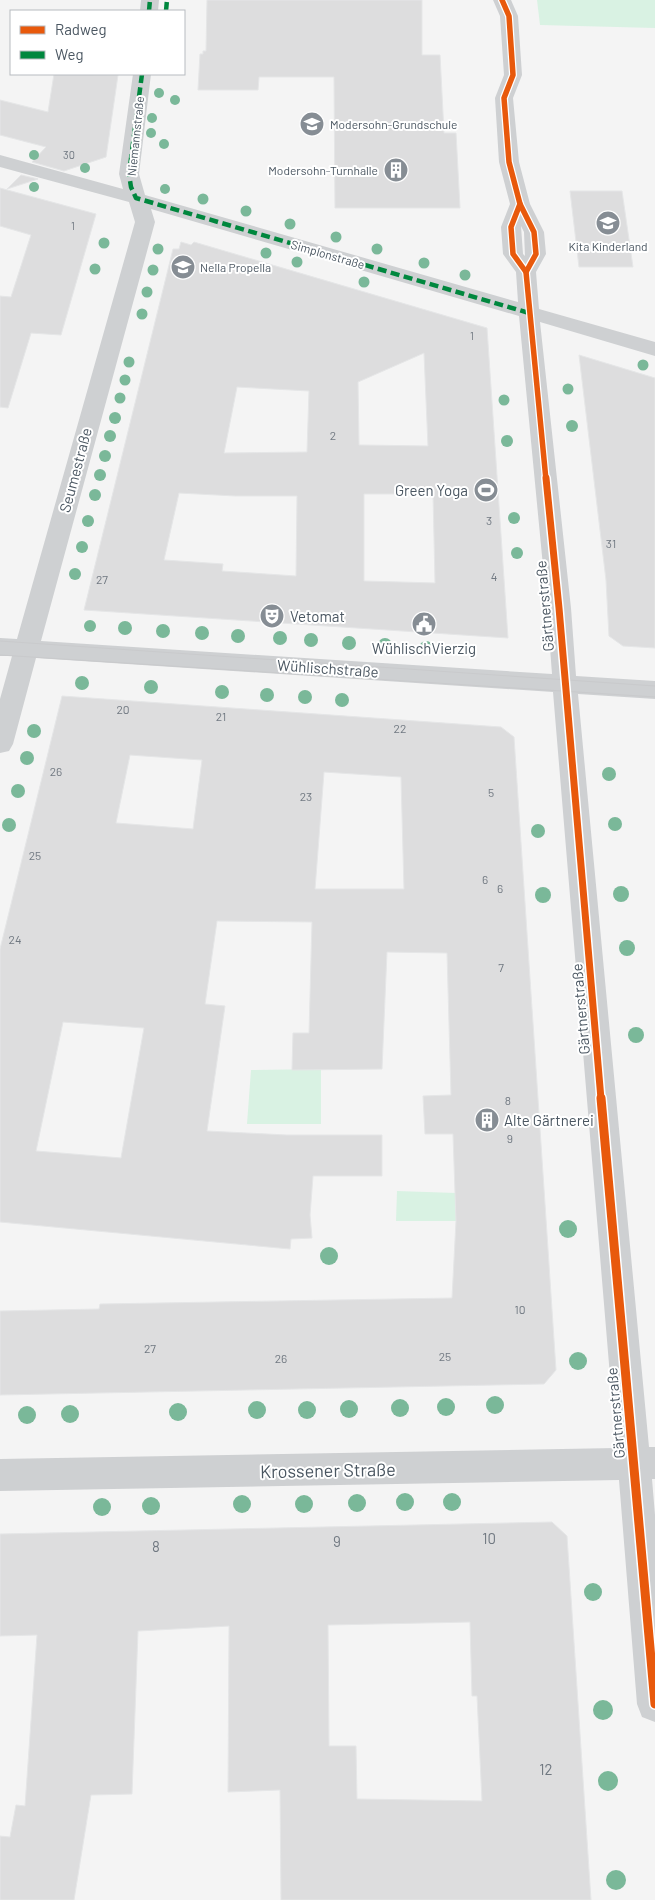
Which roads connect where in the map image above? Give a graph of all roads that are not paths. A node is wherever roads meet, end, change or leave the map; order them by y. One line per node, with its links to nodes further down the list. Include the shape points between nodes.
1 (502, 0): 5 (street, Gärtnerstraße, via 509,16 513,75 504,98 509,162 520,204 510,227 513,254 526,272)
2 (142, 75): 4 (street, Niemannstraße, via 129,174 130,187)
3 (0, 161): 4 (street, Simplonstraße)
4 (136, 198): 5 (street, Simplonstraße); 8 (street, Seumestraße, via 145,222)
5 (529, 312): 6 (street, Simplonstraße); 9 (street, Gärtnerstraße)
6 (655, 349)
7 (0, 647): 8 (street, Wühlischstraße)
8 (26, 649): 9 (street, Wühlischstraße); 11 (street, Seumestraße)
9 (564, 684): 10 (street, Wühlischstraße); 12 (street, Gärtnerstraße)
10 (655, 690)
11 (0, 744)
12 (644, 1463): 13 (street, Krossener Straße); 14 (street, Gärtnerstraße)
13 (0, 1475)
14 (655, 1704)

